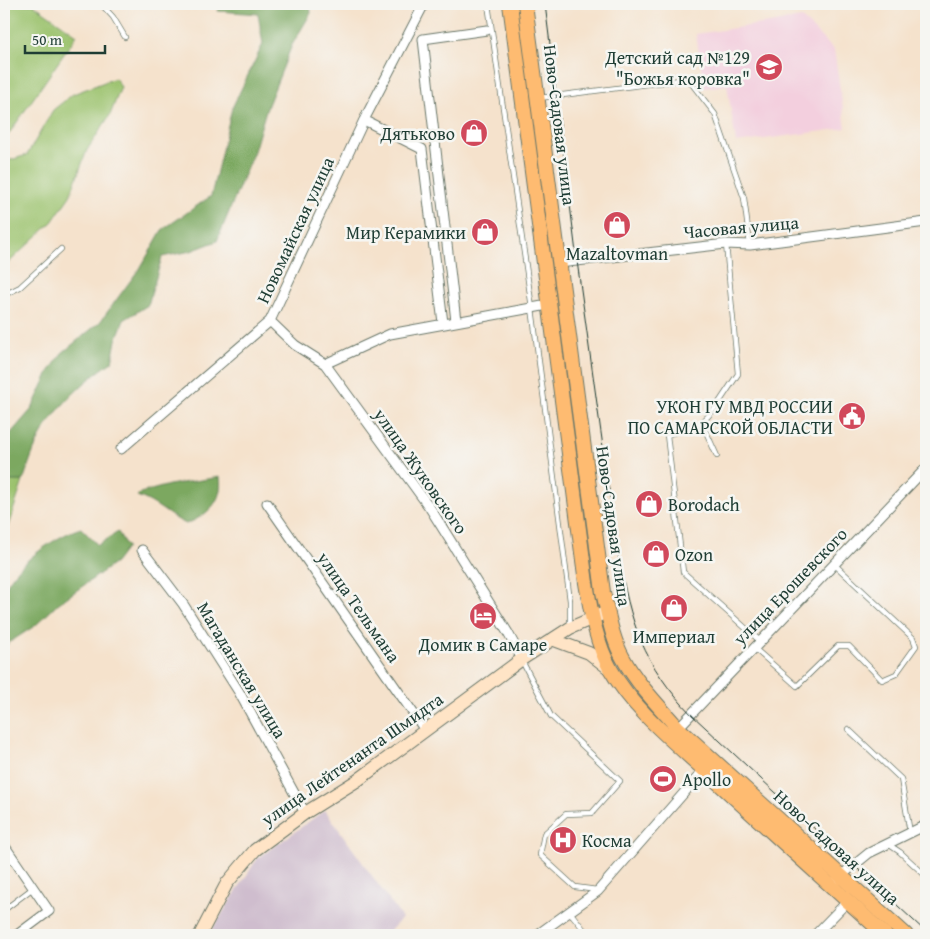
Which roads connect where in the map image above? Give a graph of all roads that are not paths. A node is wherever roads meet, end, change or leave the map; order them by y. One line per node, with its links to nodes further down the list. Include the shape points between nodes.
1 (101, 4): 7 (lane)
2 (424, 4): 9 (street, Новомайская улица)
3 (488, 4): 17 (lane)
4 (510, 4): 16 (main road, Ново-Садовая улица)
5 (525, 4): 8 (main road, Ново-Садовая улица)
6 (487, 30): 19 (street, via 424,39)
7 (125, 37)
8 (538, 98): 12 (lane, via 688,79 715,114 744,198); 14 (main road, Ново-Садовая улица)
9 (364, 120): 18 (street, Новомайская улица); 20 (street, via 422,149)
10 (926, 222): 12 (street, Часовая улица)
11 (726, 244): 12 (street, Часовая улица); 14 (street, Часовая улица); 22 (lane, via 738,374)
12 (750, 245)
13 (61, 249): 15 (lane, via 20,288)
14 (559, 263): 29 (main road, Ново-Садовая улица)
15 (4, 294)
16 (548, 305): 17 (street); 30 (main road, Ново-Садовая улица)
17 (532, 308): 19 (street); 31 (lane, via 570,602)
18 (270, 321): 21 (street, улица Жуковского); 23 (street, Новомайская улица)
19 (456, 321): 20 (street)
20 (443, 323): 21 (street, via 390,334)
21 (325, 364): 34 (street, улица Жуковского, via 430,508)
22 (702, 423): 24 (lane); 33 (lane, via 667,435 683,572)
23 (121, 449)
24 (717, 456)
25 (926, 468): 28 (street, улица Ерошевского)
26 (267, 503): 38 (street, улица Тельмана)
27 (142, 550): 40 (street, Магаданская улица, via 183,604 239,692)
28 (834, 564): 33 (street, улица Ерошевского); 33 (lane, via 913,638 916,646 896,674 882,680 849,646 838,646 797,686)
29 (607, 612): 30 (street, улица Лейтенанта Шмидта); 36 (main road, Ново-Садовая улица, via 622,658)
30 (592, 617): 31 (street, улица Лейтенанта Шмидта); 35 (main road, Ново-Садовая улица)
31 (570, 628): 32 (street, улица Лейтенанта Шмидта)
32 (554, 640): 34 (street, улица Лейтенанта Шмидта); 35 (street, via 589,653)
33 (757, 645): 36 (street, улица Ерошевского)
34 (522, 659): 38 (street, улица Лейтенанта Шмидта); 49 (lane, via 551,716 620,781 592,813 566,814 544,834 540,855 574,887)
35 (611, 670): 39 (main road, Ново-Садовая улица, via 634,701)
36 (678, 728): 45 (main road, Ново-Садовая улица)
37 (848, 729): 42 (lane, via 901,778)
38 (425, 730): 40 (street, улица Лейтенанта Шмидта, via 358,780)
39 (704, 770): 47 (main road, Ново-Садовая улица); 49 (street)
40 (305, 813): 54 (street, улица Лейтенанта Шмидта, via 256,850 227,883)
41 (926, 826): 42 (street)
42 (910, 833): 43 (street)
43 (887, 844): 45 (street, via 869,853); 46 (lane)
44 (5, 849): 48 (street)
45 (841, 876): 47 (street); 59 (main road, Ново-Садовая улица)
46 (926, 876)
47 (829, 885): 50 (main road, Ново-Садовая улица)
48 (33, 888): 51 (lane); 53 (street, via 49,911)
49 (598, 890): 52 (street)
50 (848, 901): 57 (street); 58 (main road, Ново-Садовая улица)
51 (4, 910)
52 (570, 912): 55 (street); 56 (lane)
53 (17, 935)
54 (200, 935)
55 (537, 935)
56 (588, 935)
57 (815, 935)
58 (885, 935)
59 (906, 935)

